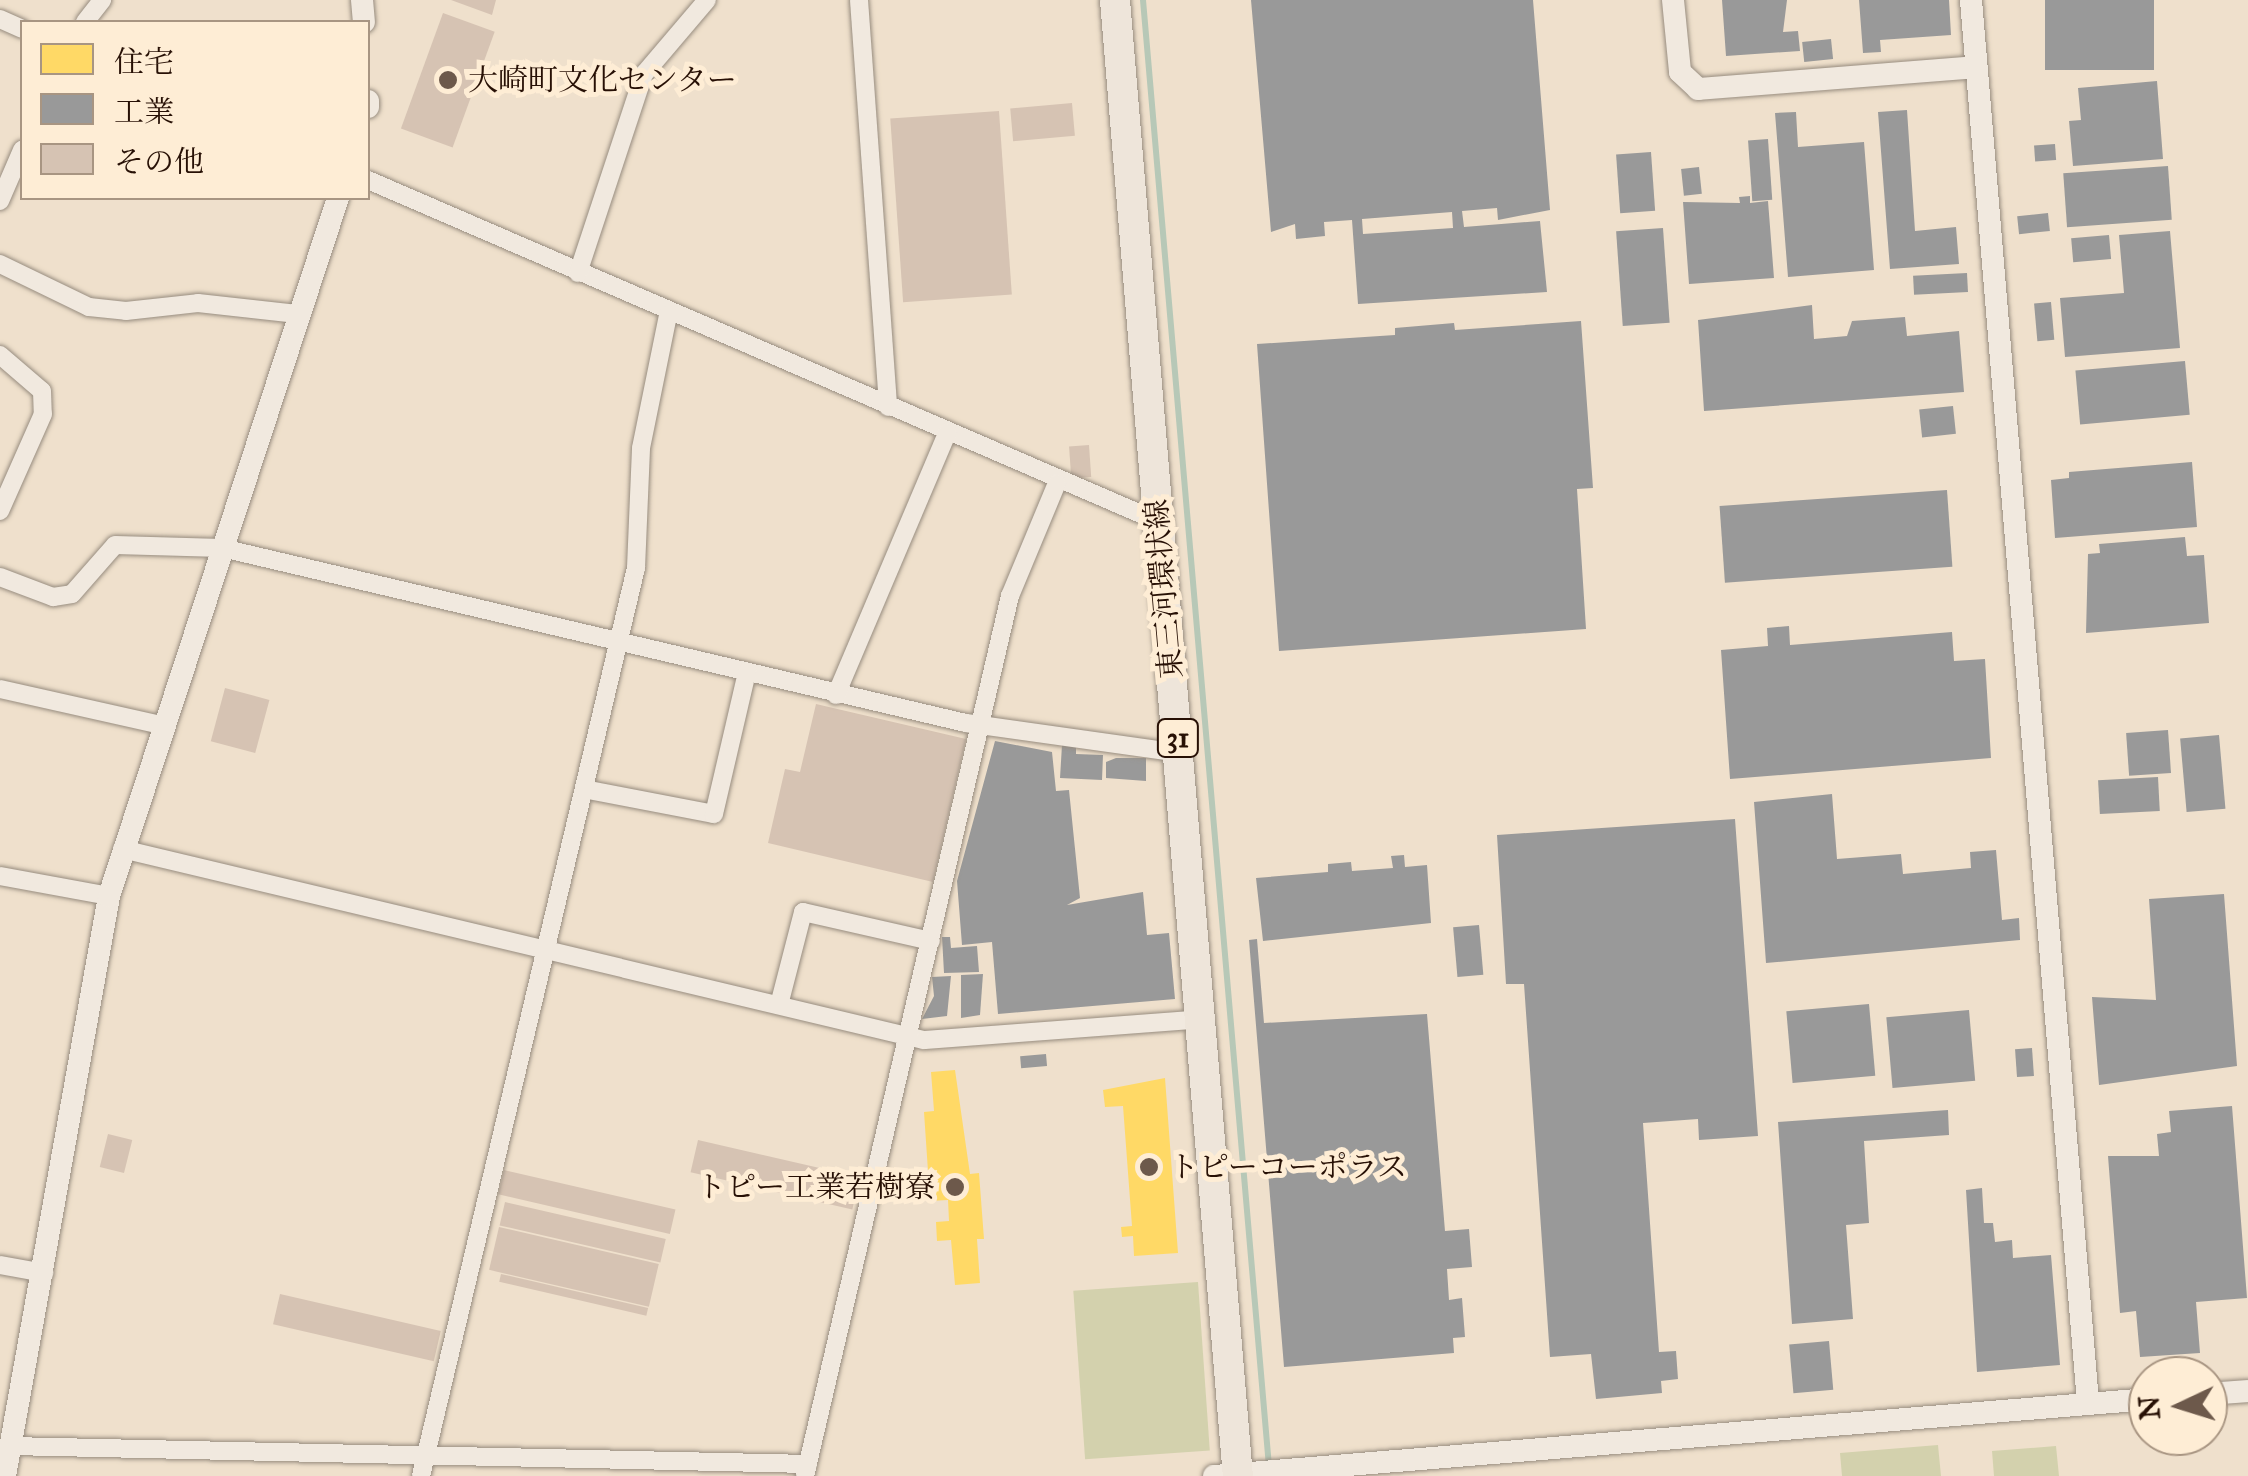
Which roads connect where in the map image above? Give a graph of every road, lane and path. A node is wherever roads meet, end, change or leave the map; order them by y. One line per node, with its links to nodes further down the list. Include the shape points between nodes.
1 (707, 0): 12 (street, via 644,74)
2 (859, 0): 16 (street)
3 (1116, 0): 20 (main road, 東三河環状線 / 31)
4 (1673, 0): 6 (street, via 1680,72 1698,90)
5 (1970, 0): 6 (street)
6 (1976, 66): 42 (street)
7 (20, 155): 10 (street)
8 (370, 181): 12 (street)
9 (337, 200): 13 (street)
10 (0, 201)
11 (0, 264): 13 (street, via 89,307 126,311 198,302)
12 (578, 273): 14 (street)
13 (297, 314): 21 (street)
14 (668, 315): 16 (street); 23 (street, via 649,389 636,568)
15 (0, 355): 19 (street, via 42,390 43,414)
16 (888, 406): 17 (street)
17 (948, 433): 18 (street); 26 (street)
18 (1058, 484): 20 (street); 27 (street, via 1010,596)
19 (0, 511)
20 (1158, 521): 29 (main road, 東三河環状線 / 31)
21 (222, 548): 22 (street, via 115,544 72,594 53,597); 23 (street); 28 (street)
22 (0, 577)
23 (620, 640): 24 (street); 30 (street)
24 (747, 672): 26 (street); 30 (street, via 714,814)
25 (0, 689): 28 (street)
26 (836, 695): 27 (street)
27 (982, 724): 29 (street); 34 (street)
28 (162, 725): 31 (street)
29 (1179, 752): 37 (main road, 東三河環状線 / 31)
30 (584, 789): 35 (street)
31 (122, 849): 33 (street); 35 (street)
32 (0, 876): 33 (street)
33 (108, 896): 40 (street)
34 (930, 942): 36 (street, via 803,912); 38 (street)
35 (545, 951): 36 (street); 44 (street)
36 (779, 1006): 38 (street)
37 (1202, 1018): 38 (street); 46 (main road, 東三河環状線 / 31)
38 (908, 1036): 45 (street)
39 (0, 1265): 40 (street)
40 (44, 1274): 43 (street)
41 (2128, 1400): 42 (street)
42 (2088, 1402): 46 (street)
43 (10, 1446): 44 (street); 47 (street)
44 (424, 1456): 45 (street); 48 (street)
45 (806, 1470)
46 (1230, 1475)
47 (5, 1476)
48 (421, 1476)

